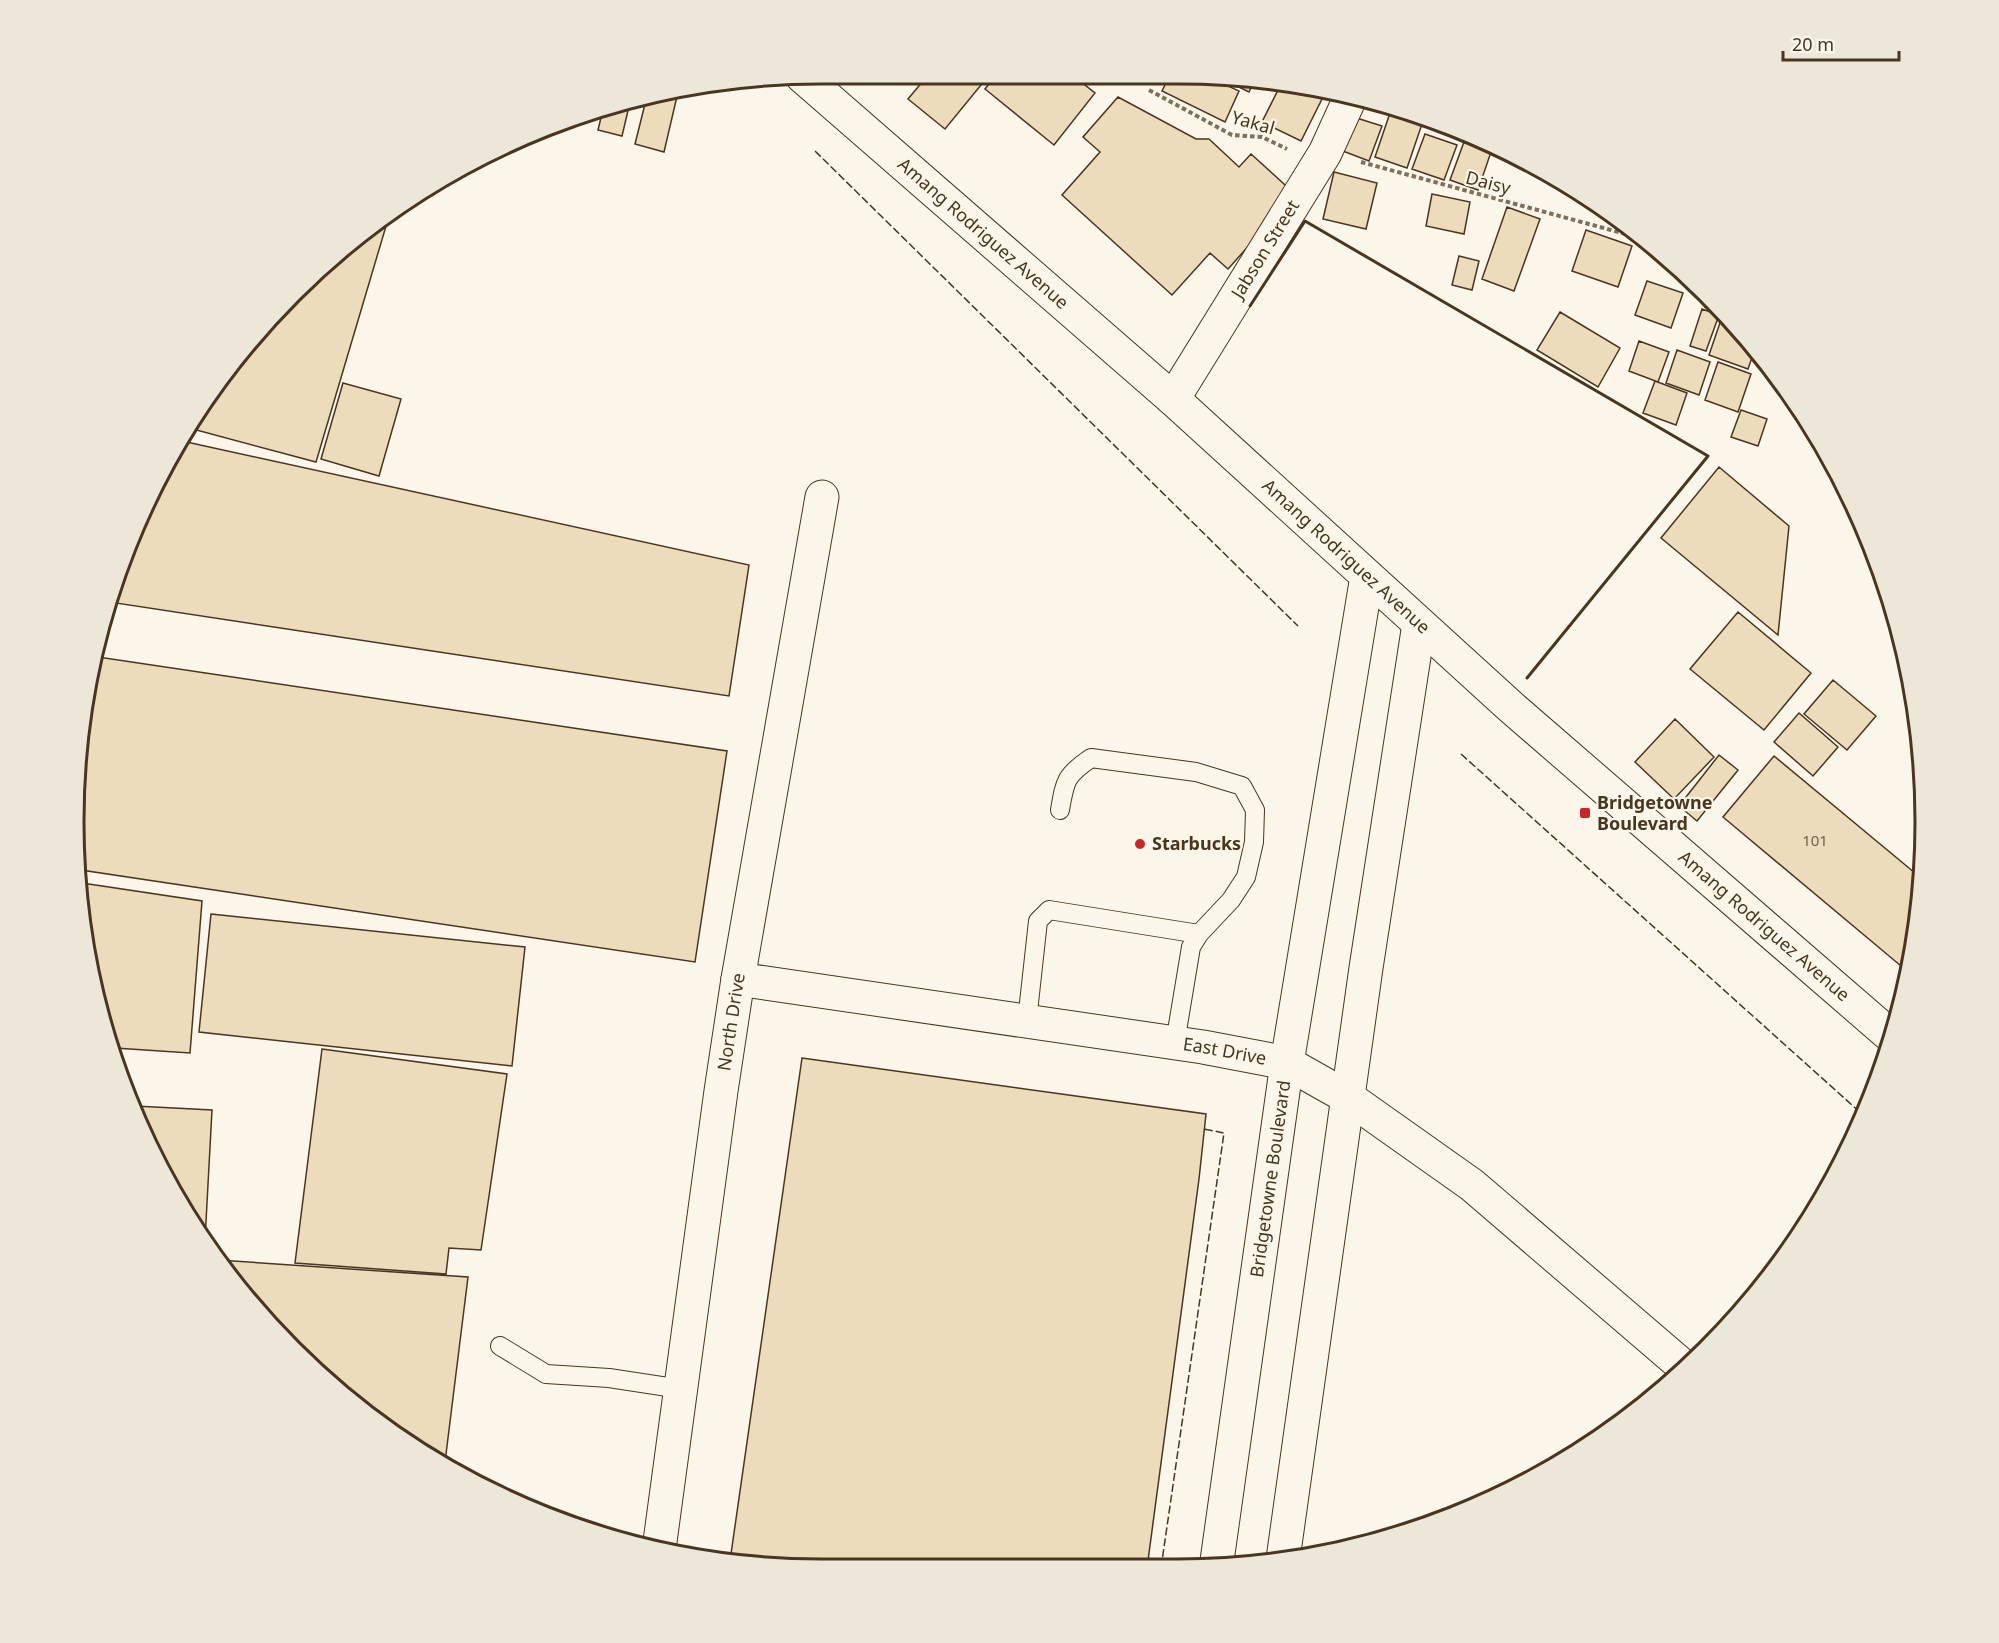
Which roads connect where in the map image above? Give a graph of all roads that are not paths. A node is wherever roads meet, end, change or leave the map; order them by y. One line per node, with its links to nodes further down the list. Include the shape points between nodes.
1 (813, 84): 3 (street, Amang Rodriguez Avenue)
2 (1348, 104): 3 (street, Jabson Street, via 1322,158)
3 (1173, 399): 5 (street, Amang Rodriguez Avenue)
4 (822, 497): 9 (street, North Drive)
5 (1367, 576): 6 (street, Amang Rodriguez Avenue); 13 (street, Bridgetowne Boulevard)
6 (1419, 624): 11 (street, Amang Rodriguez Avenue); 14 (street)
7 (1060, 810): 8 (lane, via 1064,786 1073,770 1091,758 1196,772 1242,786 1255,810 1254,842 1246,877 1231,900)
8 (1199, 934): 10 (lane, via 1050,910 1038,921); 12 (lane, via 1191,947)
9 (738, 979): 10 (street, East Drive); 17 (street, North Drive)
10 (1027, 1021): 12 (street, East Drive)
11 (1884, 1030)
12 (1175, 1043): 13 (street, East Drive)
13 (1287, 1063): 14 (street, East Drive); 20 (street, Bridgetowne Boulevard)
14 (1349, 1098): 16 (street, East Drive, via 1472,1185); 19 (street)
15 (500, 1346): 17 (lane, via 546,1374)
16 (1679, 1362)
17 (681, 1389): 18 (street, North Drive)
18 (660, 1541)
19 (1283, 1551)
20 (1217, 1557)

